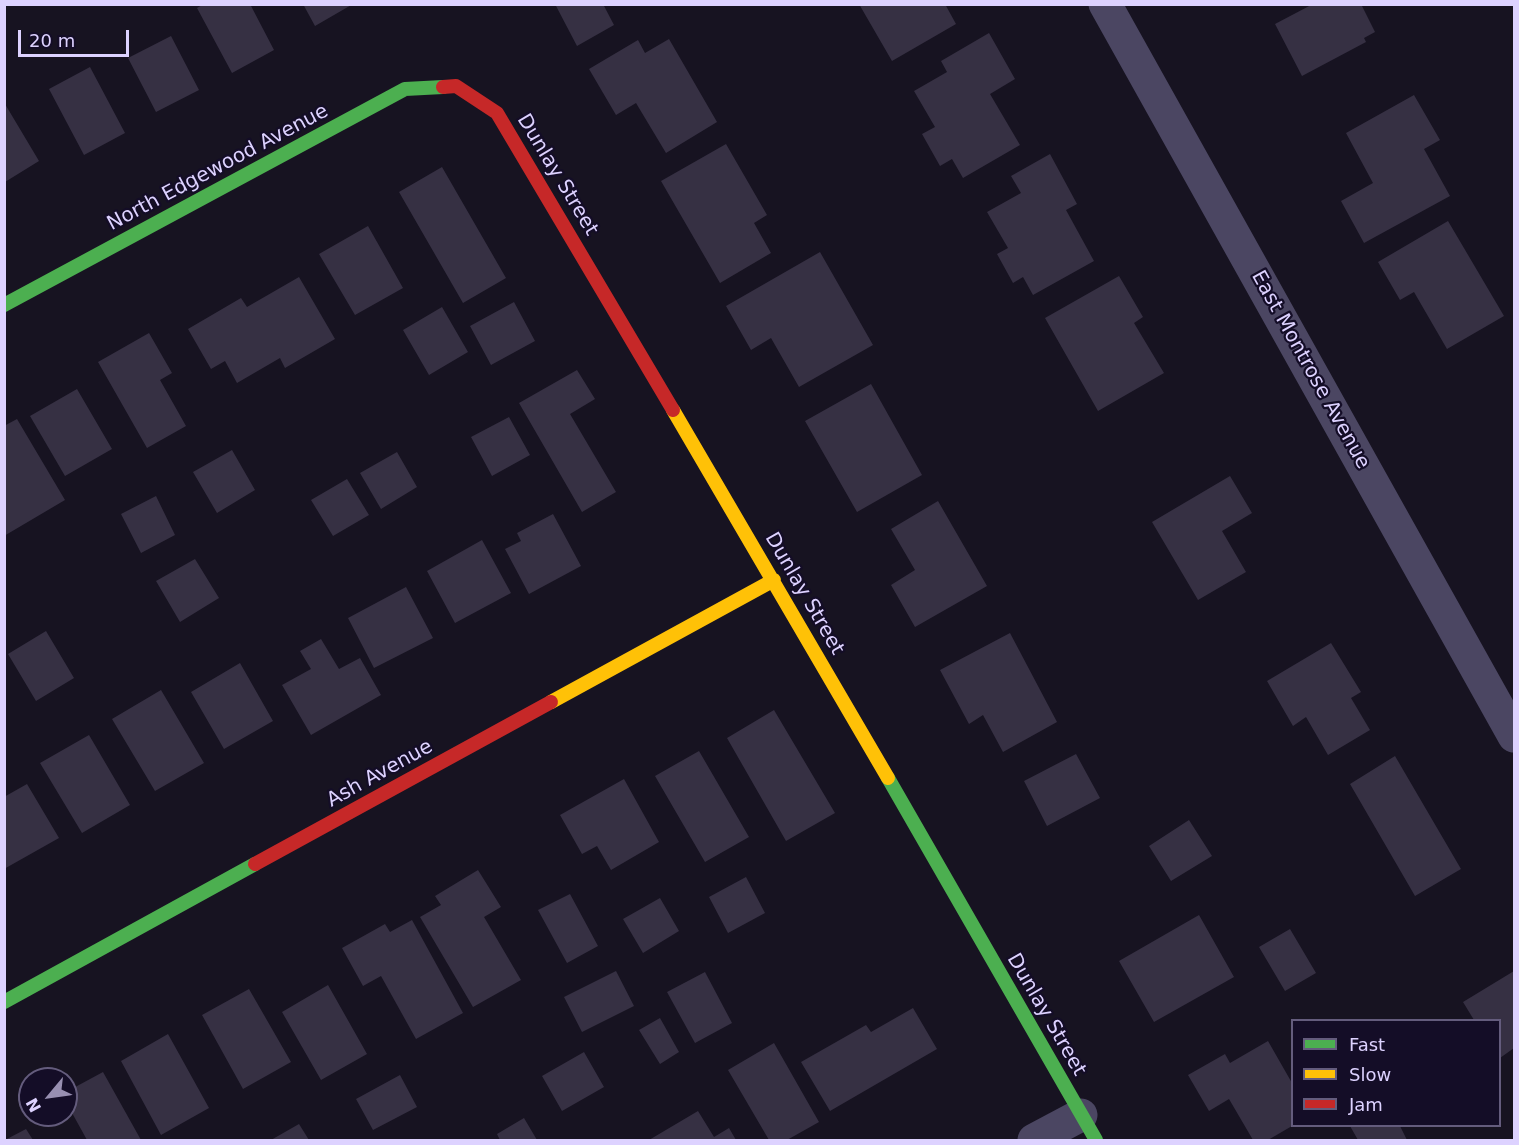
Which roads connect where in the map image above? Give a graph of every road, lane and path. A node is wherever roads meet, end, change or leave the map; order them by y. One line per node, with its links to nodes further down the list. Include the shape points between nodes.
1 (1105, 4): 5 (street, East Montrose Avenue)
2 (456, 86): 3 (street, North Edgewood Avenue, via 405,89); 4 (street, Dunlay Street, via 497,113)
3 (4, 305)
4 (774, 580): 6 (street, Ash Avenue); 7 (street, Dunlay Street)
5 (1515, 736)
6 (4, 1002)
7 (1088, 1128): 8 (street)
8 (1034, 1140)

